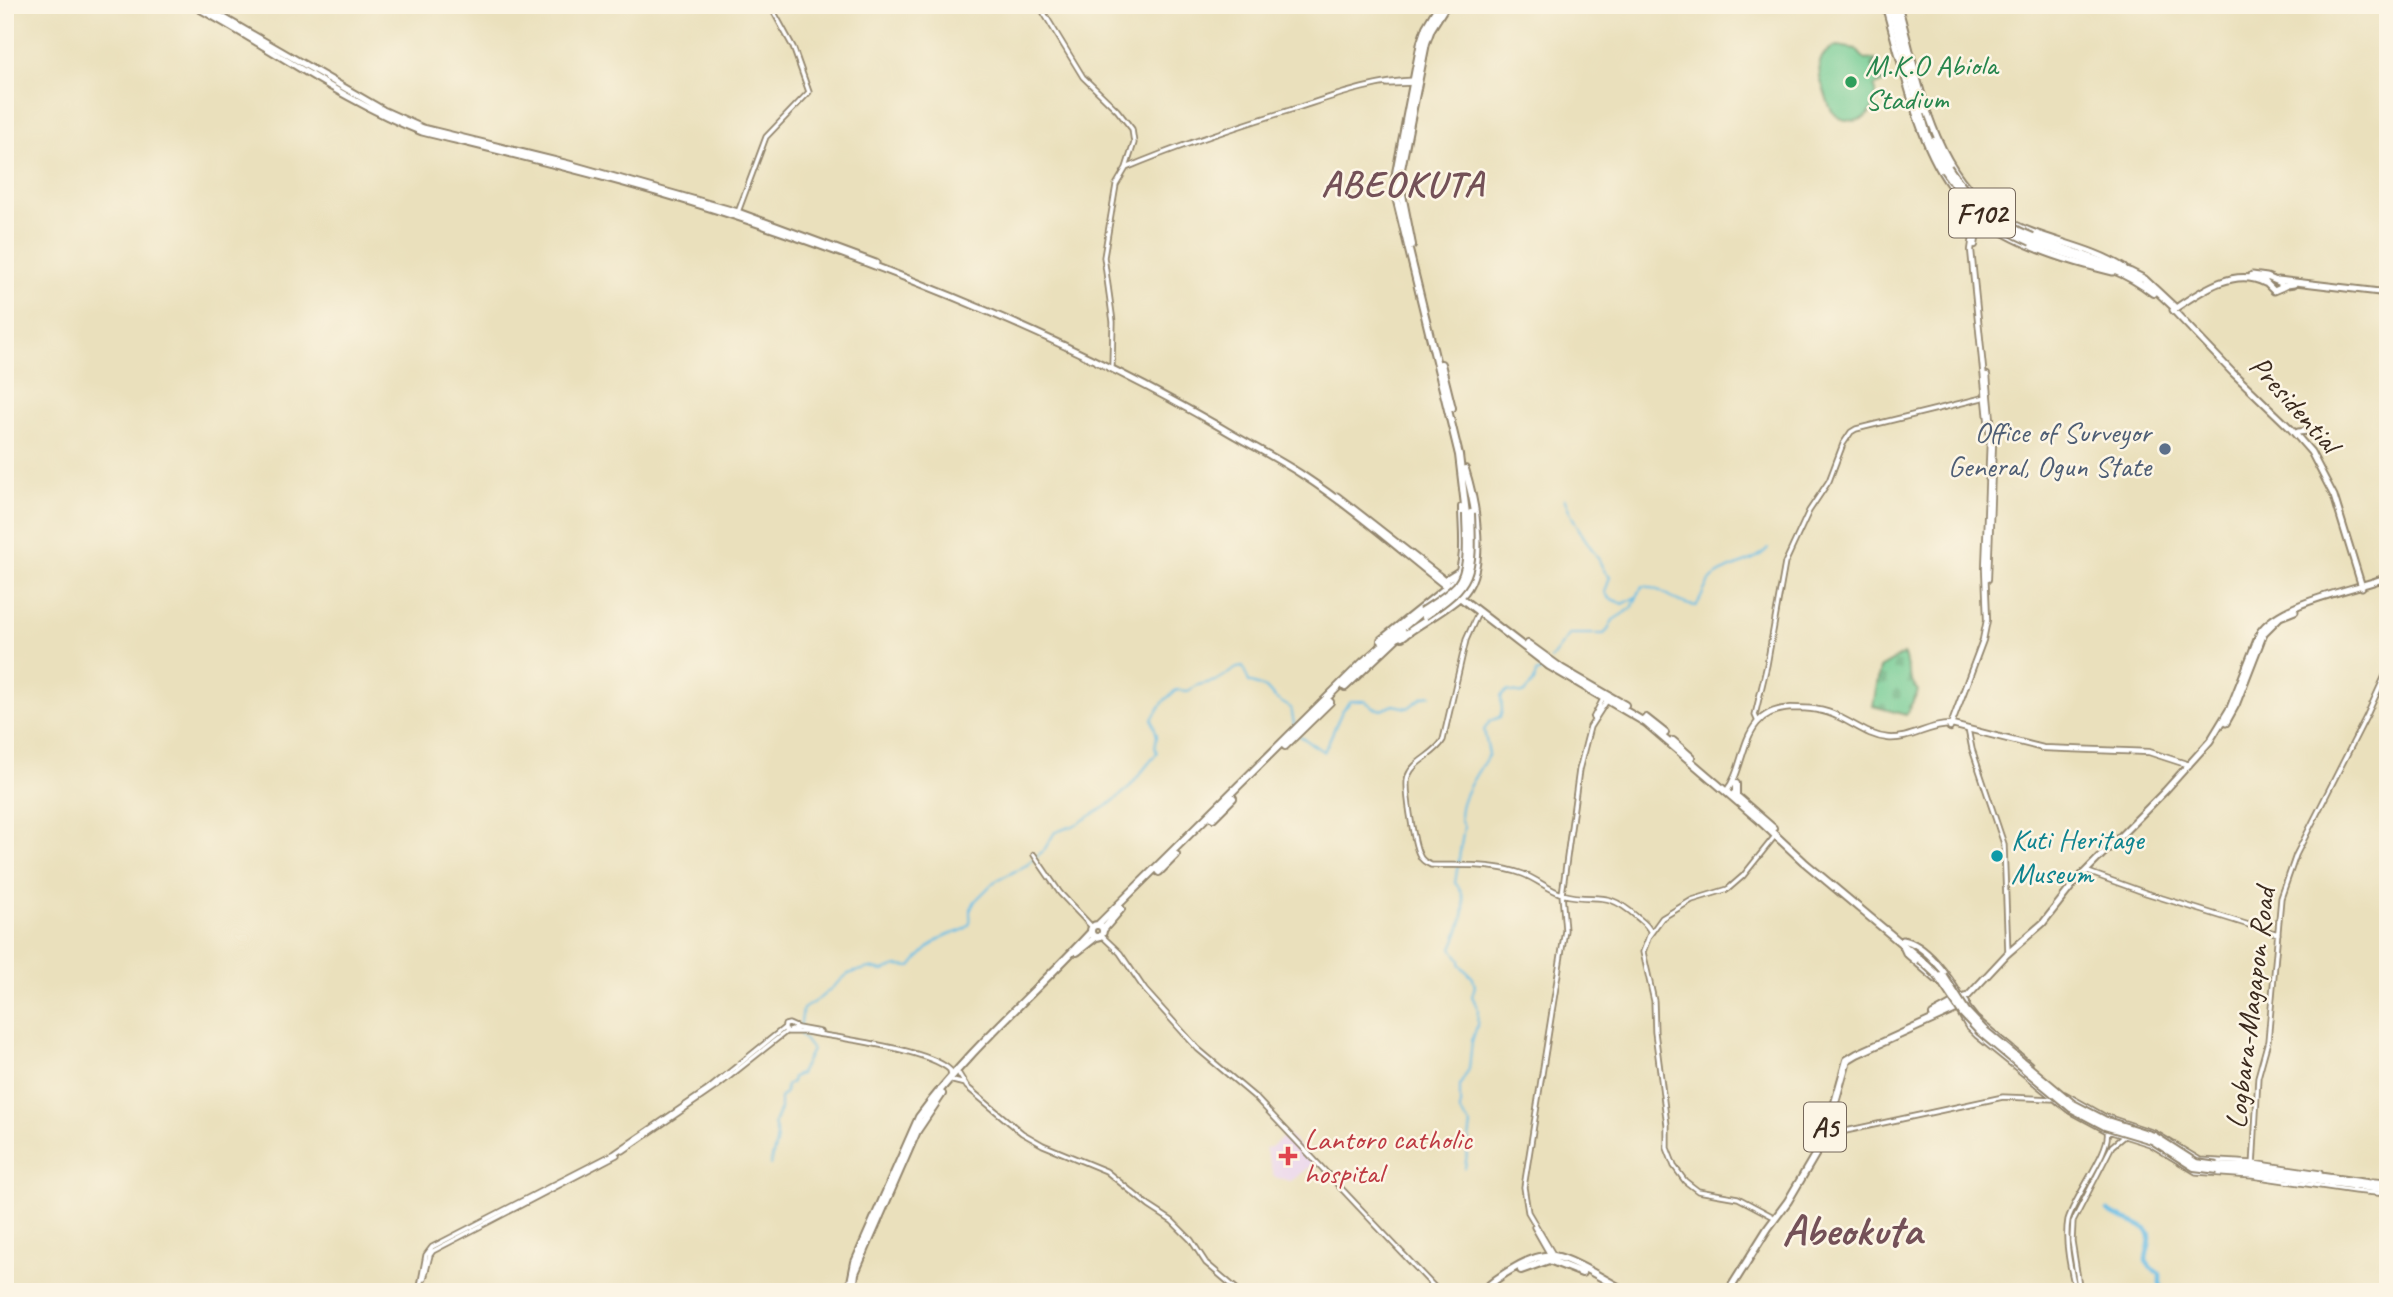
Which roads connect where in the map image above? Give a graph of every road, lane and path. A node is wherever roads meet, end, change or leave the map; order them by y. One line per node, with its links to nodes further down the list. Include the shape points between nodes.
1 (192, 5): 9 (main road)
2 (200, 5): 9 (main road)
3 (770, 5): 12 (street, via 793,47 809,92 766,137)
4 (1040, 5): 10 (street, via 1083,76 1132,129)
5 (1439, 5): 8 (highway, via 1421,41)
6 (1446, 5): 8 (highway, via 1431,29)
7 (1892, 5): 11 (main road, via 1936,137 1955,172); 13 (main road, via 1927,146 1945,181); 14 (highway, F102, bridge, via 1927,135 1959,191 2008,231)
8 (1415, 81): 10 (street, via 1321,100); 26 (highway, via 1396,168 1396,197)
9 (388, 115): 12 (main road); 20 (main road, via 422,132 573,169 752,222)
10 (1128, 166): 21 (street, via 1116,185 1104,257 1113,322)
11 (1988, 207): 13 (main road); 14 (main road, via 2026,231 2110,259)
12 (738, 212): 20 (main road, via 938,286)
13 (1979, 218): 14 (main road, via 2035,248); 22 (main road, via 1972,257)
14 (2129, 274): 19 (highway, F102)
15 (2266, 280): 16 (main road); 17 (main road, via 2274,290); 19 (main road, via 2235,278)
16 (2278, 280): 17 (main road); 18 (main road)
17 (2281, 288): 18 (main road, via 2295,284)
18 (2388, 295)
19 (2172, 307): 24 (main road, Presidential); 29 (main road, via 2311,452 2334,496)
20 (1018, 323): 21 (main road); 23 (main road)
21 (1112, 366): 23 (main road)
22 (1988, 396): 28 (main road, via 1993,451); 48 (street, via 1851,432 1782,571 1755,715)
23 (1226, 429): 31 (main road, via 1334,493)
24 (2298, 432): 25 (main road, Presidential); 25 (main road, via 2308,432)
25 (2307, 442): 29 (main road, Presidential, via 2337,494)
26 (1464, 471): 27 (highway); 33 (highway, via 1474,498 1477,548); 42 (highway, bridge, via 1471,549 1467,580)
27 (1460, 571): 31 (highway); 34 (highway)
28 (1986, 571): 49 (main road, via 1986,629); 49 (main road, via 1988,632)
29 (2359, 575): 32 (main road); 35 (main road, Presidential); 36 (main road)
30 (2388, 579): 32 (main road); 35 (main road)
31 (1443, 581): 34 (main road); 37 (highway)
32 (2375, 582): 35 (main road)
33 (1469, 586): 38 (highway); 39 (highway)
34 (1449, 587): 37 (highway); 38 (highway)
35 (2363, 587): 36 (main road); 45 (main road, via 2274,622 2264,633)
36 (2353, 589): 45 (main road, via 2268,621)
37 (1439, 595): 42 (highway, via 1388,632)
38 (1461, 596): 39 (highway); 40 (highway)
39 (1468, 601): 40 (highway); 41 (highway); 43 (highway)
40 (1446, 607): 42 (highway, via 1387,651)
41 (1479, 612): 43 (highway); 59 (street, via 1468,632 1441,743 1407,779 1419,854 1428,864 1506,869)
42 (1373, 656): 62 (highway)
43 (1544, 658): 46 (highway)
44 (2388, 668): 64 (street, Logbara-Magapon Road, via 2296,855 2281,898)
45 (2241, 689): 47 (main road)
46 (1605, 700): 54 (highway, via 1646,723); 59 (street, via 1586,732 1580,754)
47 (2233, 705): 51 (main road); 53 (main road, via 2210,745)
48 (1758, 722): 49 (main road, via 1782,709 1815,709 1868,734 1894,738); 52 (main road)
49 (1954, 726): 50 (main road); 52 (main road, via 1887,741 1823,713 1777,712 1755,732)
50 (1970, 730): 51 (main road, via 2040,750 2146,753); 66 (street, via 2001,835)
51 (2185, 768): 53 (main road)
52 (1735, 783): 54 (highway); 54 (highway)
53 (2168, 790): 55 (main road)
54 (1729, 792): 56 (highway); 65 (highway)
55 (2151, 807): 58 (main road); 66 (main road)
56 (1775, 836): 61 (street, via 1733,885 1692,900); 65 (highway)
57 (1035, 857): 62 (street, via 1060,893)
58 (2088, 872): 64 (street); 66 (main road, via 2043,925)
59 (1561, 893): 60 (street, via 1617,901); 85 (street, via 1564,930 1524,1192 1528,1212)
60 (1646, 925): 61 (street); 63 (street)
61 (1655, 926): 63 (street)
62 (1097, 931): 71 (highway); 90 (street, via 1198,1049 1256,1098)
63 (1651, 933): 84 (street, via 1643,953 1654,1001 1671,1161 1698,1191 1738,1198)
64 (2278, 934): 82 (street, Logbara-Magapon Road, via 2268,1041 2258,1077)
65 (1902, 941): 67 (main road, via 1915,944 1941,967); 68 (main road, via 1906,953 1934,977); 82 (highway, bridge, via 1945,977 1966,1012 1983,1029 2068,1101 2104,1120 2154,1136 2196,1163)
66 (2008, 954): 67 (main road)
67 (1964, 1001): 68 (highway); 68 (highway, via 1962,1010); 76 (street, via 1994,1034 2068,1096 2104,1116)
68 (1955, 1006): 74 (street, via 1967,1026); 75 (highway, A5, via 1847,1060); 84 (highway, A5, via 1843,1060 1822,1137)
69 (799, 1029): 70 (street); 70 (street, via 788,1024); 71 (street, via 903,1049); 72 (street, via 913,1054 946,1066)
70 (787, 1030): 87 (street, via 720,1084 607,1161 433,1251)
71 (960, 1071): 72 (highway); 73 (street)
72 (952, 1080): 73 (street); 88 (highway, via 923,1119 881,1208)
73 (965, 1084): 89 (street, via 1022,1133 1114,1176 1176,1224 1206,1263)
74 (2053, 1099): 77 (street); 78 (street, via 2003,1097)
75 (1829, 1127): 78 (street, A5); 80 (highway, A5)
76 (2142, 1127): 81 (street); 82 (street, via 2200,1160)
77 (2107, 1131): 79 (street); 96 (street, via 2108,1142 2067,1226)
78 (1841, 1132): 80 (street, A5)
79 (2125, 1136): 81 (street); 96 (street, via 2112,1146 2073,1222)
80 (1825, 1138): 95 (highway, A5)
81 (2138, 1139): 82 (street, via 2196,1172)
82 (2252, 1169): 83 (highway)
83 (2388, 1188)
84 (1772, 1216): 94 (highway, A5)
85 (1552, 1256): 86 (highway); 91 (highway, via 1539,1257 1504,1274)
86 (1585, 1272): 91 (highway, via 1545,1260); 92 (highway); 93 (highway)
87 (421, 1292)
88 (851, 1292)
89 (1240, 1292)
90 (1438, 1292)
91 (1485, 1292)
92 (1618, 1292)
93 (1627, 1292)
94 (1722, 1292)
95 (1728, 1292)
96 (2078, 1292)

